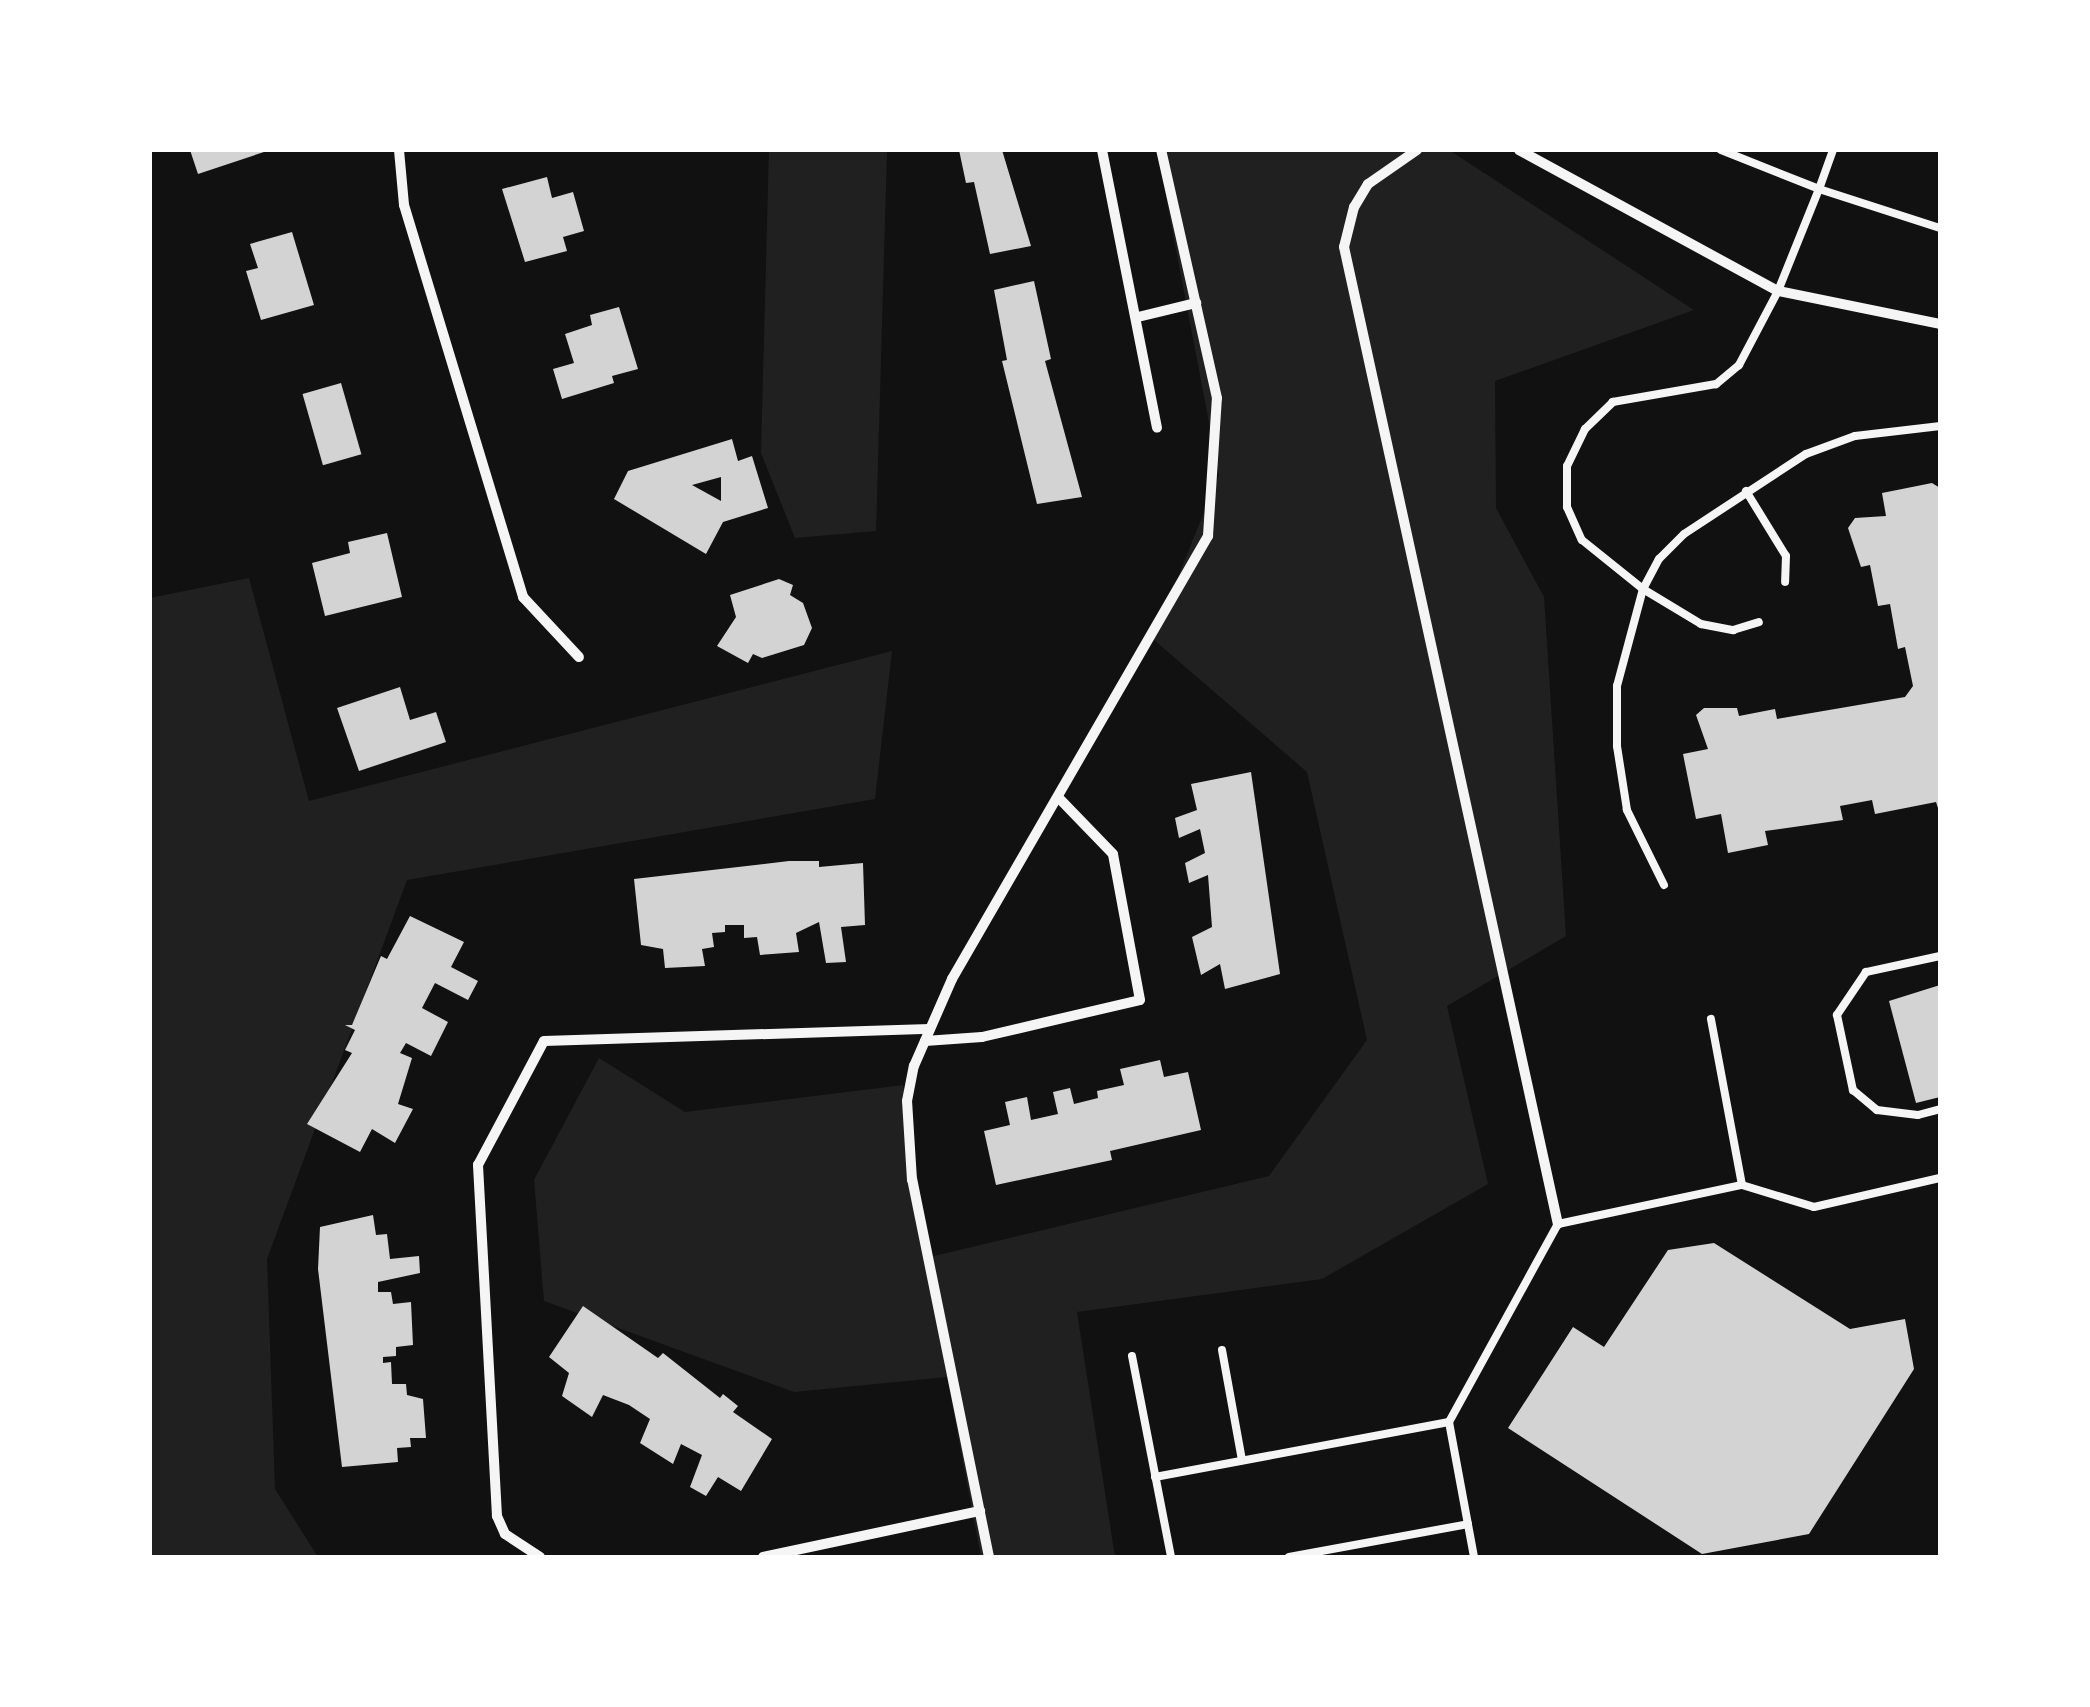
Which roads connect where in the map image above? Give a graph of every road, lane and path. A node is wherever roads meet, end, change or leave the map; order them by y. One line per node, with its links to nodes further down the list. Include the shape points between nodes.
1 (398, 150): 21 (street, via 404,205 523,597)
2 (1102, 150): 13 (street)
3 (1161, 150): 12 (street)
4 (1417, 150): 30 (street, via 1368,184 1344,247)
5 (1518, 150): 11 (street)
6 (1720, 150): 8 (lane)
7 (1833, 150): 9 (lane)
8 (1736, 153): 9 (lane)
9 (1819, 189): 10 (lane); 11 (lane)
10 (1940, 228)
11 (1778, 292): 14 (street); 19 (lane, via 1738,365 1716,384 1614,402 1585,428 1568,466 1566,508 1582,540)
12 (1196, 303): 13 (street); 22 (street, via 1217,398 1208,536)
13 (1138, 318): 16 (street)
14 (1940, 324)
15 (1940, 426): 17 (lane, via 1855,436 1806,454)
16 (1157, 428)
17 (1746, 490): 18 (lane, via 1786,556); 19 (lane, via 1684,534 1659,559)
18 (1785, 582)
19 (1643, 589): 20 (lane, via 1701,624 1734,630); 23 (lane, via 1617,686 1617,746 1627,810)
20 (1759, 622)
21 (579, 656)
22 (1058, 797): 26 (street, via 952,978); 26 (street, via 1113,854 1140,1000 982,1037)
23 (1664, 885)
24 (1940, 956): 27 (lane, via 1866,972 1837,1016 1853,1090 1877,1110 1918,1115)
25 (1711, 1019): 29 (lane)
26 (927, 1035): 36 (street, via 914,1066 906,1134); 38 (street, via 544,1041 478,1165 497,1516 505,1534)
27 (1940, 1109)
28 (1940, 1178): 29 (lane, via 1814,1207)
29 (1742, 1185): 30 (lane)
30 (1558, 1224): 33 (lane)
31 (1222, 1350): 34 (lane)
32 (1132, 1356): 35 (lane)
33 (1449, 1422): 34 (lane); 37 (lane)
34 (1242, 1460): 35 (lane)
35 (1155, 1477): 41 (lane)
36 (980, 1511): 39 (street); 40 (street)
37 (1468, 1524): 42 (lane); 43 (lane)
38 (540, 1557)
39 (762, 1557)
40 (989, 1557)
41 (1171, 1557)
42 (1289, 1557)
43 (1474, 1557)

